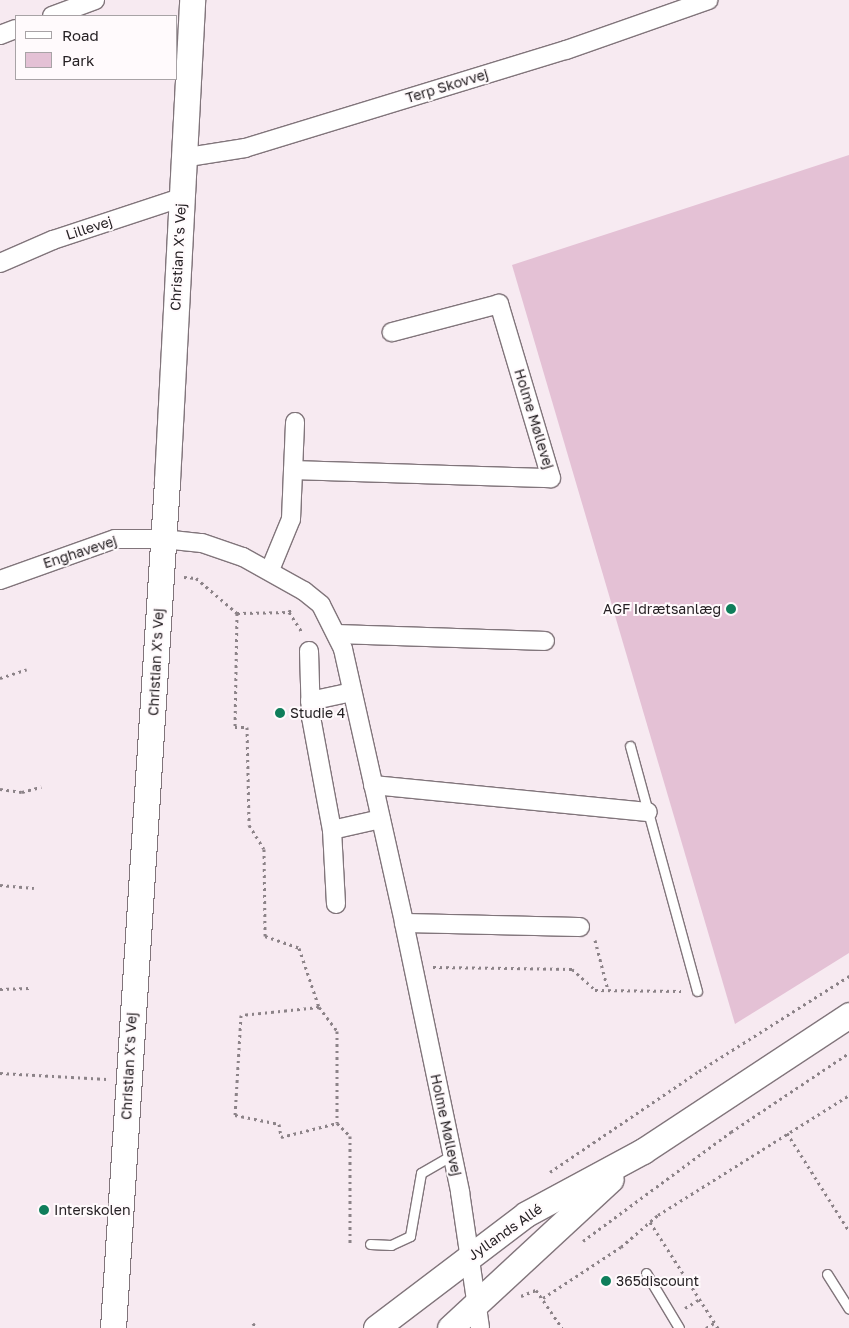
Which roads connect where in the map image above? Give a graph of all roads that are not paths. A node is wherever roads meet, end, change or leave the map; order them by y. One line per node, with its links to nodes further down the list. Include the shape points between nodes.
1 (95, 0): 4 (street)
2 (192, 0): 7 (street, Christian X's Vej)
3 (709, 0): 7 (street, Terp Skovvej, via 566,50 245,148)
4 (55, 15)
5 (15, 29): 6 (street)
6 (0, 36)
7 (182, 158): 8 (street, Christian X's Vej)
8 (180, 198): 9 (street, Lillevej, via 53,240); 13 (street, Christian X's Vej)
9 (0, 263)
10 (392, 332): 12 (street, Holme Møllevej, via 499,304 552,478)
11 (295, 422): 12 (street)
12 (293, 470): 14 (street, via 291,519)
13 (163, 539): 14 (street, Holme Møllevej, via 202,543); 15 (street, Enghavevej, via 115,539); 39 (street, Christian X's Vej)
14 (270, 570): 16 (street, Holme Møllevej, via 320,605)
15 (0, 580)
16 (338, 634): 17 (street); 19 (street, Holme Møllevej)
17 (545, 641)
18 (309, 651): 20 (street)
19 (352, 692): 20 (street); 22 (street, Holme Møllevej)
20 (310, 701): 25 (street)
21 (630, 746): 23 (lane)
22 (373, 785): 23 (street); 24 (street, Holme Møllevej)
23 (648, 812): 29 (lane)
24 (381, 819): 25 (street); 27 (street, Holme Møllevej)
25 (332, 830): 26 (street)
26 (336, 904)
27 (404, 923): 28 (street); 32 (street, Holme Møllevej)
28 (580, 927)
29 (697, 991)
30 (849, 1015): 31 (street, Jyllands Allé)
31 (643, 1151): 34 (street, Jyllands Allé, via 526,1214); 37 (street, Jyllands Allé)
32 (452, 1155): 33 (lane, via 421,1173 410,1236 391,1245); 34 (street, Holme Møllevej)
33 (370, 1244)
34 (471, 1255): 37 (street, Holme Møllevej); 40 (street, Jyllands Allé)
35 (646, 1273): 43 (lane)
36 (827, 1274): 38 (lane)
37 (477, 1302): 41 (street, Jyllands Allé); 42 (street, Holme Møllevej)
38 (849, 1309)
39 (113, 1326)
40 (376, 1328)
41 (450, 1328)
42 (480, 1328)
43 (679, 1328)

